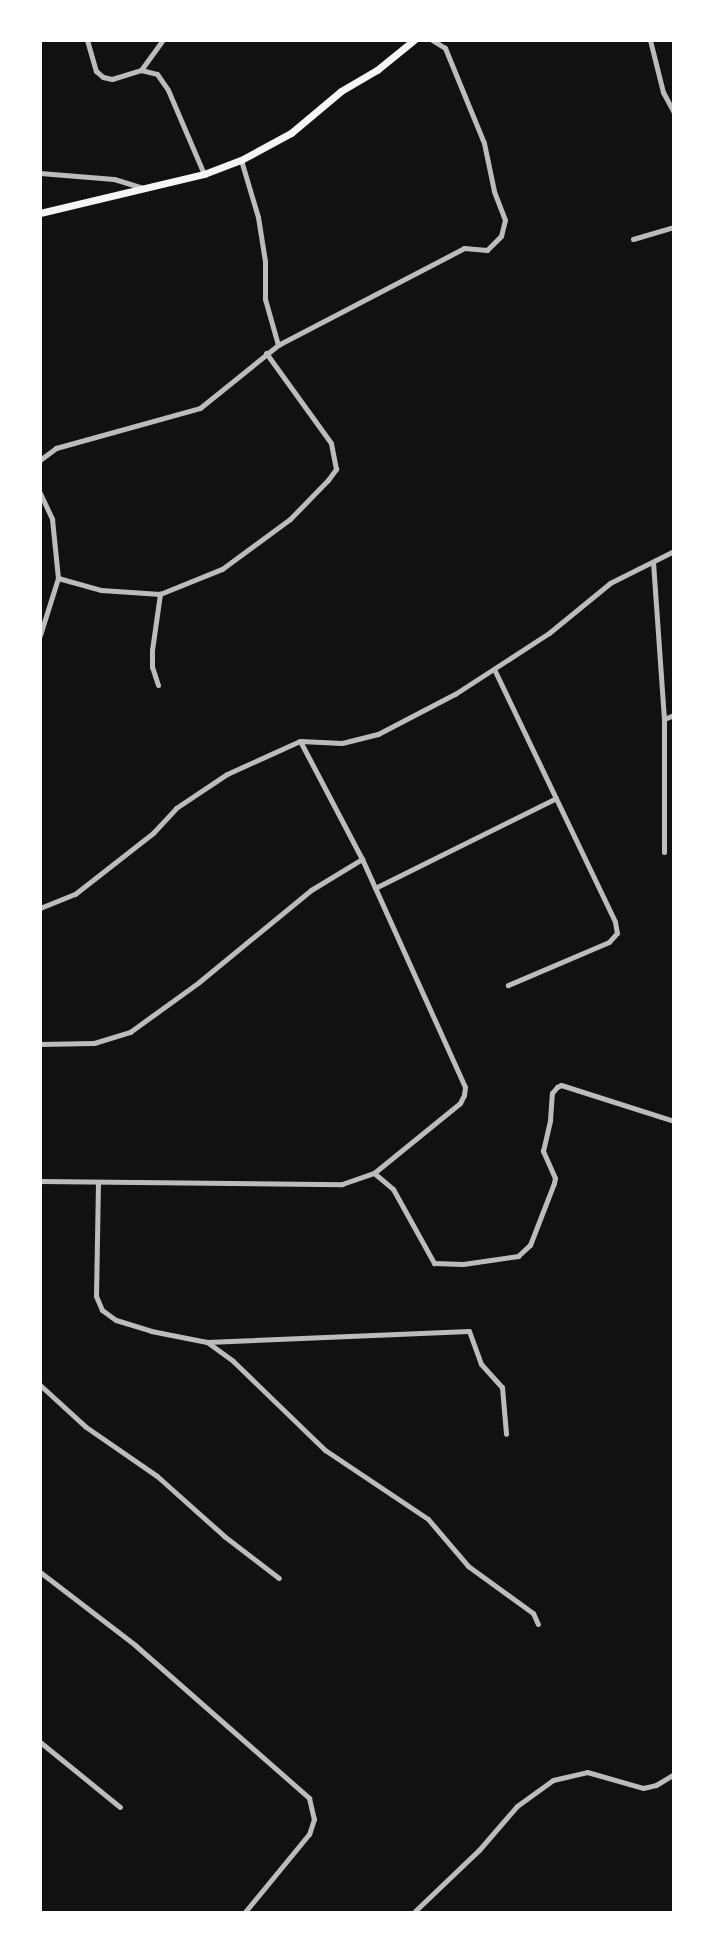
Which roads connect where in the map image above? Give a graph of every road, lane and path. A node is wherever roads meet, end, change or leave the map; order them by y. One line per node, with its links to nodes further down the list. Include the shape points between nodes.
1 (87, 40): 6 (street, via 96,71 103,78)
2 (163, 40): 6 (street)
3 (414, 40): 8 (main road, via 291,133)
4 (432, 40): 15 (street, via 445,48 484,143 505,220 501,236 487,250 464,248)
5 (650, 40): 7 (street, via 663,92)
6 (141, 70): 10 (street, via 157,74 168,90)
7 (674, 113)
8 (241, 160): 10 (main road); 15 (street, via 261,228 265,299)
9 (40, 173): 11 (street, via 101,177)
10 (204, 174): 11 (main road)
11 (144, 188): 12 (main road)
12 (40, 213)
13 (674, 227): 14 (street)
14 (633, 239)
15 (278, 345): 16 (street)
16 (266, 353): 17 (street, via 200,408 56,448); 22 (street, via 324,430 336,469 290,519 256,546 222,569)
17 (40, 460)
18 (40, 493): 21 (street, via 52,519)
19 (674, 551): 20 (street)
20 (653, 562): 24 (street, via 610,583); 27 (street)
21 (58, 578): 22 (street, via 101,590); 23 (street)
22 (160, 594): 25 (street, via 152,650)
23 (40, 635)
24 (494, 669): 28 (street, via 378,734 342,743); 29 (street)
25 (158, 685)
26 (674, 715): 27 (street)
27 (664, 719): 30 (street)
28 (300, 741): 31 (street); 33 (street, via 202,789 75,894)
29 (556, 798): 32 (street); 34 (street, via 617,933 609,943)
30 (664, 852)
31 (362, 859): 32 (street); 35 (street, via 311,890 130,1032 94,1043)
32 (375, 888): 37 (street, via 465,1087 460,1103)
33 (40, 908)
34 (508, 985)
35 (40, 1044)
36 (674, 1121): 37 (street, via 556,1087 543,1151 554,1184 530,1245 518,1256 434,1263 393,1189)
37 (374, 1173): 39 (street, via 342,1184)
38 (40, 1181): 39 (street)
39 (98, 1182): 40 (street, via 96,1296 102,1310 116,1320 151,1331)
40 (207, 1342): 42 (street, via 469,1331 481,1364 502,1387); 45 (street, via 233,1361 325,1450 428,1520 468,1566 533,1613)
41 (40, 1384): 44 (street, via 86,1427 157,1475)
42 (506, 1434)
43 (40, 1572): 49 (street, via 135,1645 309,1798 314,1818 309,1834)
44 (279, 1578)
45 (538, 1624)
46 (40, 1742): 48 (street)
47 (674, 1774): 50 (street, via 643,1788 587,1772 553,1780 517,1807)
48 (120, 1807)
49 (244, 1913)
50 (413, 1913)

